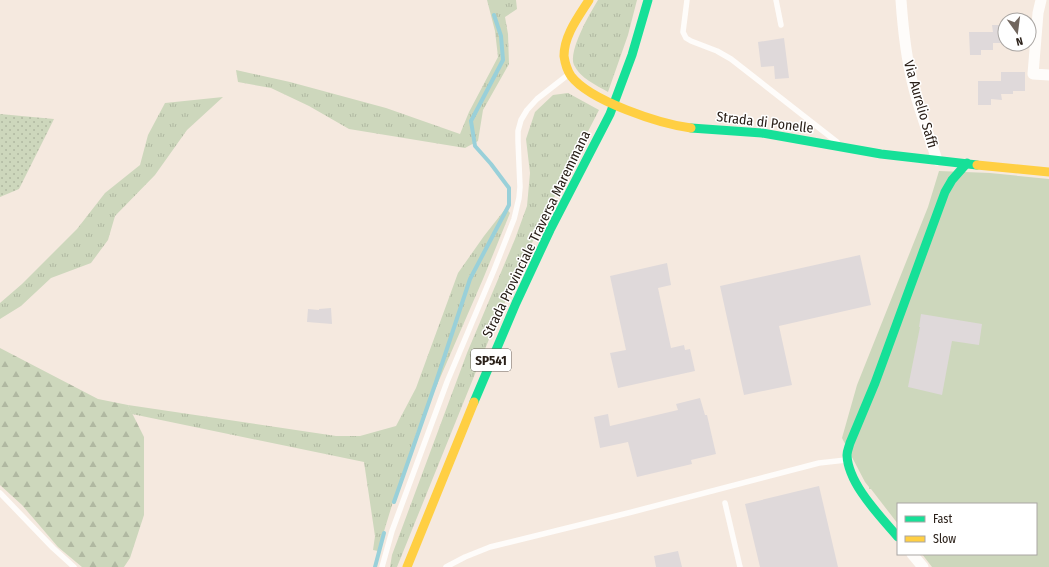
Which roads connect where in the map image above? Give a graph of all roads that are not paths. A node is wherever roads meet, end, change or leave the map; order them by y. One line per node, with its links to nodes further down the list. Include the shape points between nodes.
1 (589, 0): 8 (street, via 566,42 565,62)
2 (648, 0): 21 (street, Strada Provinciale Traversa Maremmana / SP541, via 632,55 610,114 541,248 503,332)
3 (687, 0): 10 (lane, via 683,32 686,38 731,59)
4 (776, 0): 7 (lane)
5 (901, 0): 11 (street, Via Aurelio Saffi, via 910,73)
6 (1041, 0): 9 (street, via 1033,74)
7 (780, 25)
8 (570, 74): 10 (street, Strada di Ponelle, via 578,84 602,98 628,110 675,125 761,133); 20 (lane, via 536,99 521,120 518,131 520,187 514,219 447,382 392,531)
9 (1049, 76)
10 (843, 147): 11 (street, Strada di Ponelle)
11 (937, 160): 12 (street, Strada di Ponelle)
12 (967, 163): 13 (street, Strada di Ponelle); 14 (street, via 952,180 942,199 877,378 850,443)
13 (1049, 172)
14 (847, 460): 17 (street, via 857,486); 22 (lane, via 819,463 516,540 480,551)
15 (0, 493): 19 (lane)
16 (725, 503): 23 (lane)
17 (897, 536)
18 (913, 555): 24 (street)
19 (74, 567)
20 (382, 567)
21 (407, 567)
22 (446, 567)
23 (740, 567)
24 (923, 567)

